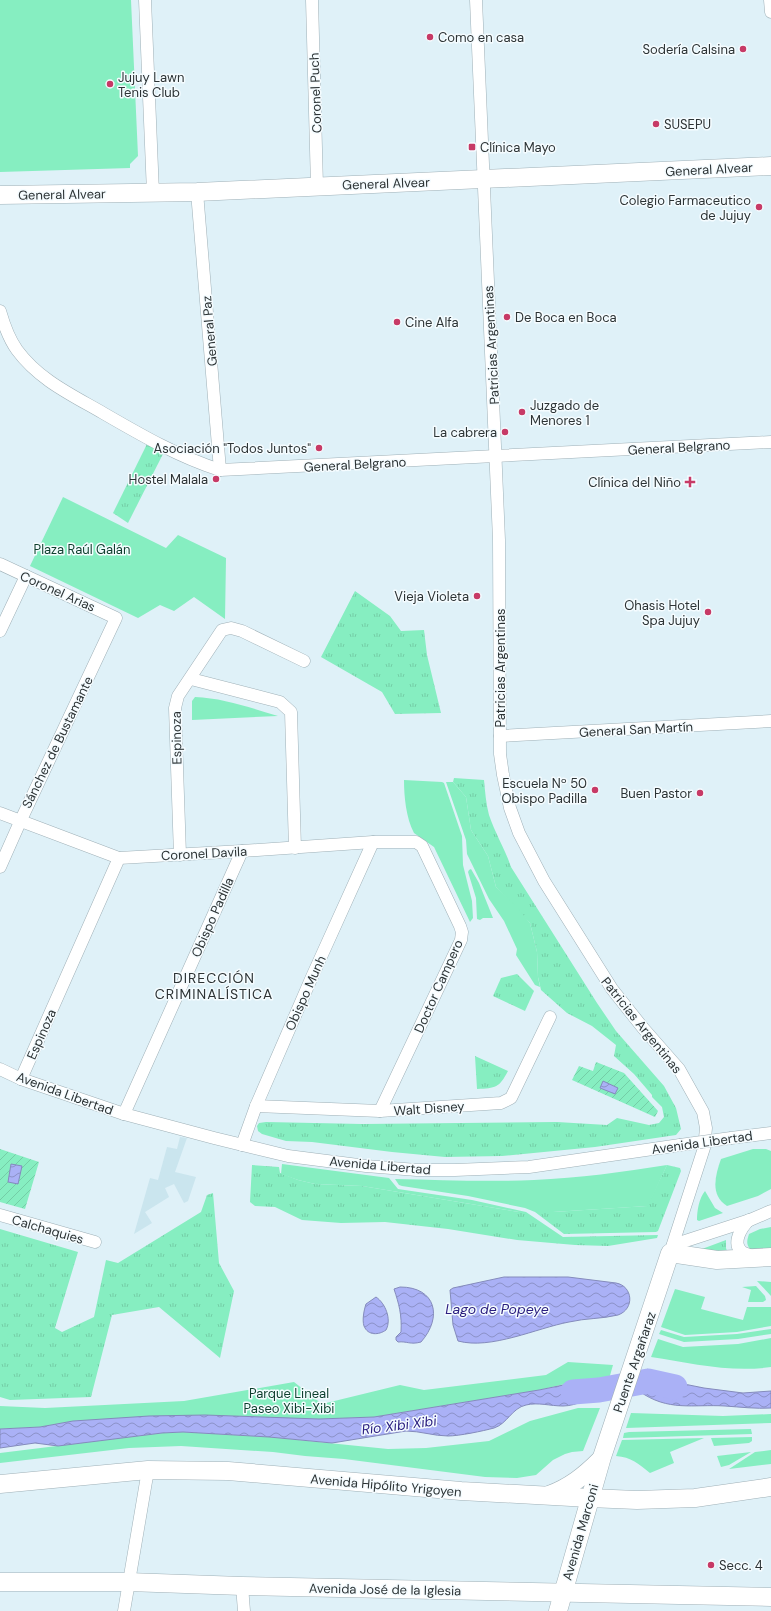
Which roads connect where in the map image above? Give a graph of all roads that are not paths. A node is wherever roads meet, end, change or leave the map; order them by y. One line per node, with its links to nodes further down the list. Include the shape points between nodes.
1 (145, 0): 10 (street)
2 (312, 0): 8 (street, Coronel Puch)
3 (476, 0): 7 (street, Patricias Argentinas)
4 (770, 0): 5 (street)
5 (771, 12)
6 (771, 166): 7 (main road, General Alvear)
7 (483, 180): 8 (main road, General Alvear); 14 (street, Patricias Argentinas)
8 (317, 186): 9 (main road, General Alvear)
9 (197, 192): 10 (main road, General Alvear); 15 (street, General Paz)
10 (153, 193): 11 (main road, General Alvear)
11 (0, 195)
12 (0, 311): 15 (street, General Belgrano, via 5,328 17,350 54,385 148,439)
13 (771, 442): 14 (street, General Belgrano)
14 (496, 457): 15 (street, General Belgrano); 23 (street, Patricias Argentinas)
15 (220, 470)
16 (0, 564): 17 (street, Coronel Arias)
17 (26, 576): 18 (street, Coronel Arias); 19 (street)
18 (116, 618): 25 (street, Sánchez de Bustamante)
19 (0, 631)
20 (304, 661): 21 (street, Espinoza, via 231,628 222,630)
21 (191, 679): 28 (street, via 280,702 291,712); 30 (street, Espinoza, via 178,696 175,708)
22 (771, 721): 23 (street, General San Martín)
23 (500, 736): 45 (street, Patricias Argentinas, via 500,754 507,796 530,857 600,972 626,1008 679,1069 703,1112 706,1128 704,1148)
24 (0, 813): 25 (street, Coronel Davila)
25 (20, 822): 31 (street, Coronel Davila); 32 (street, Sánchez de Bustamante)
26 (373, 842): 27 (street, Coronel Davila); 28 (street, Coronel Davila); 36 (street, Obispo Munh)
27 (416, 842): 37 (street, Doctor Campero, via 422,846 445,894 462,932 461,940)
28 (295, 848): 29 (street, Coronel Davila)
29 (242, 851): 30 (street, Coronel Davila); 38 (street, Obispo Padilla)
30 (180, 855): 31 (street, Coronel Davila)
31 (119, 858): 35 (street, Espinoza)
32 (0, 867)
33 (550, 1017): 37 (street, Walt Disney, via 511,1098 501,1103)
34 (0, 1069): 35 (street, Avenida Libertad)
35 (22, 1079): 38 (street, Avenida Libertad)
36 (256, 1106): 37 (street, Walt Disney); 40 (street, Obispo Munh)
37 (380, 1111)
38 (124, 1114): 40 (street, Avenida Libertad)
39 (769, 1135): 40 (street, Avenida Libertad, bridge, via 529,1166 454,1170 366,1166 288,1156)
40 (242, 1145)
41 (769, 1214): 43 (street)
42 (0, 1215): 44 (street, Calchaquies)
43 (750, 1220): 45 (street); 46 (street, via 740,1230 739,1248 743,1252)
44 (95, 1242)
45 (672, 1249): 46 (main road, via 717,1260); 47 (main road, Patricias Argentinas)
46 (765, 1258)
47 (665, 1272): 48 (main road, Puente Argañaraz)
48 (602, 1456): 52 (main road, via 585,1475 565,1489); 53 (main road, Avenida Marconi)
49 (148, 1470): 50 (main road, Avenida Hipólito Yrigoyen); 52 (main road, Avenida Hipólito Yrigoyen, via 228,1471 453,1491); 55 (street)
50 (0, 1484)
51 (771, 1487): 53 (main road, Avenida Hipólito Yrigoyen, via 695,1498)
52 (546, 1496): 53 (main road, Avenida Hipólito Yrigoyen)
53 (589, 1498): 57 (main road, Avenida Marconi)
54 (0, 1582): 55 (main road, Avenida José de la Iglesia)
55 (128, 1582): 56 (main road, Avenida José de la Iglesia); 59 (street)
56 (242, 1586): 57 (main road, Avenida José de la Iglesia); 60 (street)
57 (563, 1593): 58 (main road, Avenida José de la Iglesia); 61 (main road, Avenida Marconi)
58 (771, 1597)
59 (124, 1611)
60 (244, 1611)
61 (558, 1611)

